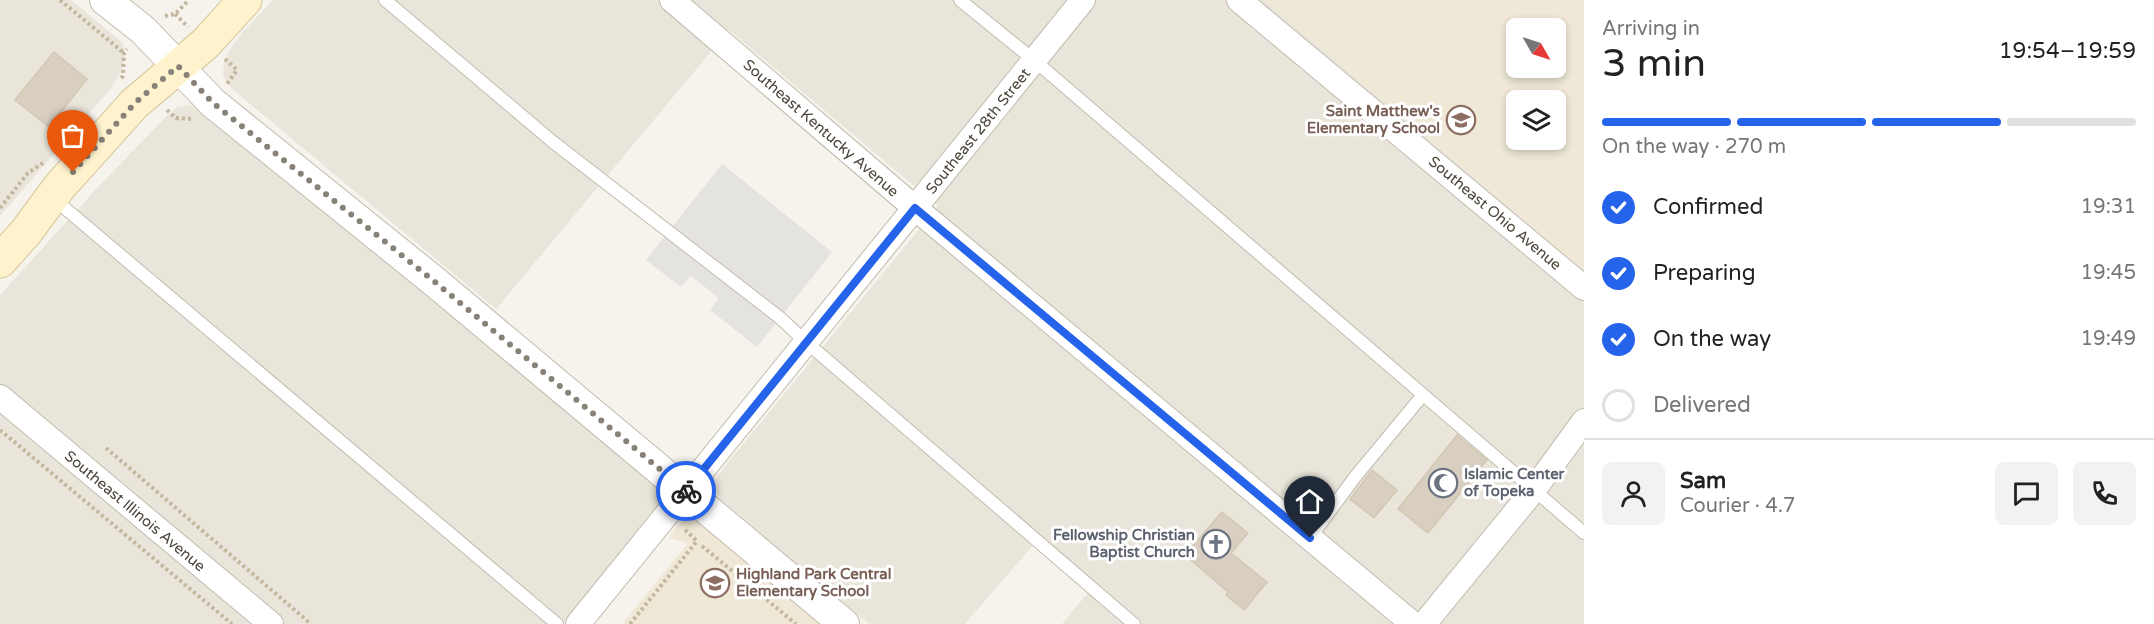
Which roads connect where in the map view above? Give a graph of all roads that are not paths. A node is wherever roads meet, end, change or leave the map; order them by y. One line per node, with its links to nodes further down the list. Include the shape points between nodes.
1 (245, 0): 9 (main road, via 205,44)
2 (385, 0): 14 (lane, via 553,142)
3 (672, 0): 11 (street, Southeast Kentucky Avenue)
4 (960, 0): 8 (lane)
5 (1083, 0): 8 (street, Southeast 28th Street)
6 (1239, 0): 13 (street, Southeast Ohio Avenue)
7 (113, 2): 9 (street)
8 (1035, 61): 11 (street, Southeast 28th Street); 15 (lane)
9 (178, 66): 10 (main road, via 135,103); 19 (street, via 213,103 435,282)
10 (51, 197): 12 (main road); 23 (lane)
11 (915, 208): 14 (street, Southeast 28th Street); 21 (street, Southeast Kentucky Avenue)
12 (0, 261)
13 (1584, 288)
14 (806, 342): 19 (street, Southeast 28th Street); 26 (lane)
15 (1422, 396): 18 (lane); 21 (lane)
16 (0, 397): 22 (street, Southeast Illinois Avenue)
17 (1584, 421): 18 (street)
18 (1533, 491): 20 (lane); 28 (street)
19 (676, 503): 24 (street, Southeast 28th Street); 25 (street)
20 (1584, 533)
21 (1310, 538): 27 (street, Southeast Kentucky Avenue)
22 (271, 624)
23 (557, 624)
24 (578, 624)
25 (844, 624)
26 (1134, 624)
27 (1413, 624)
28 (1424, 624)

